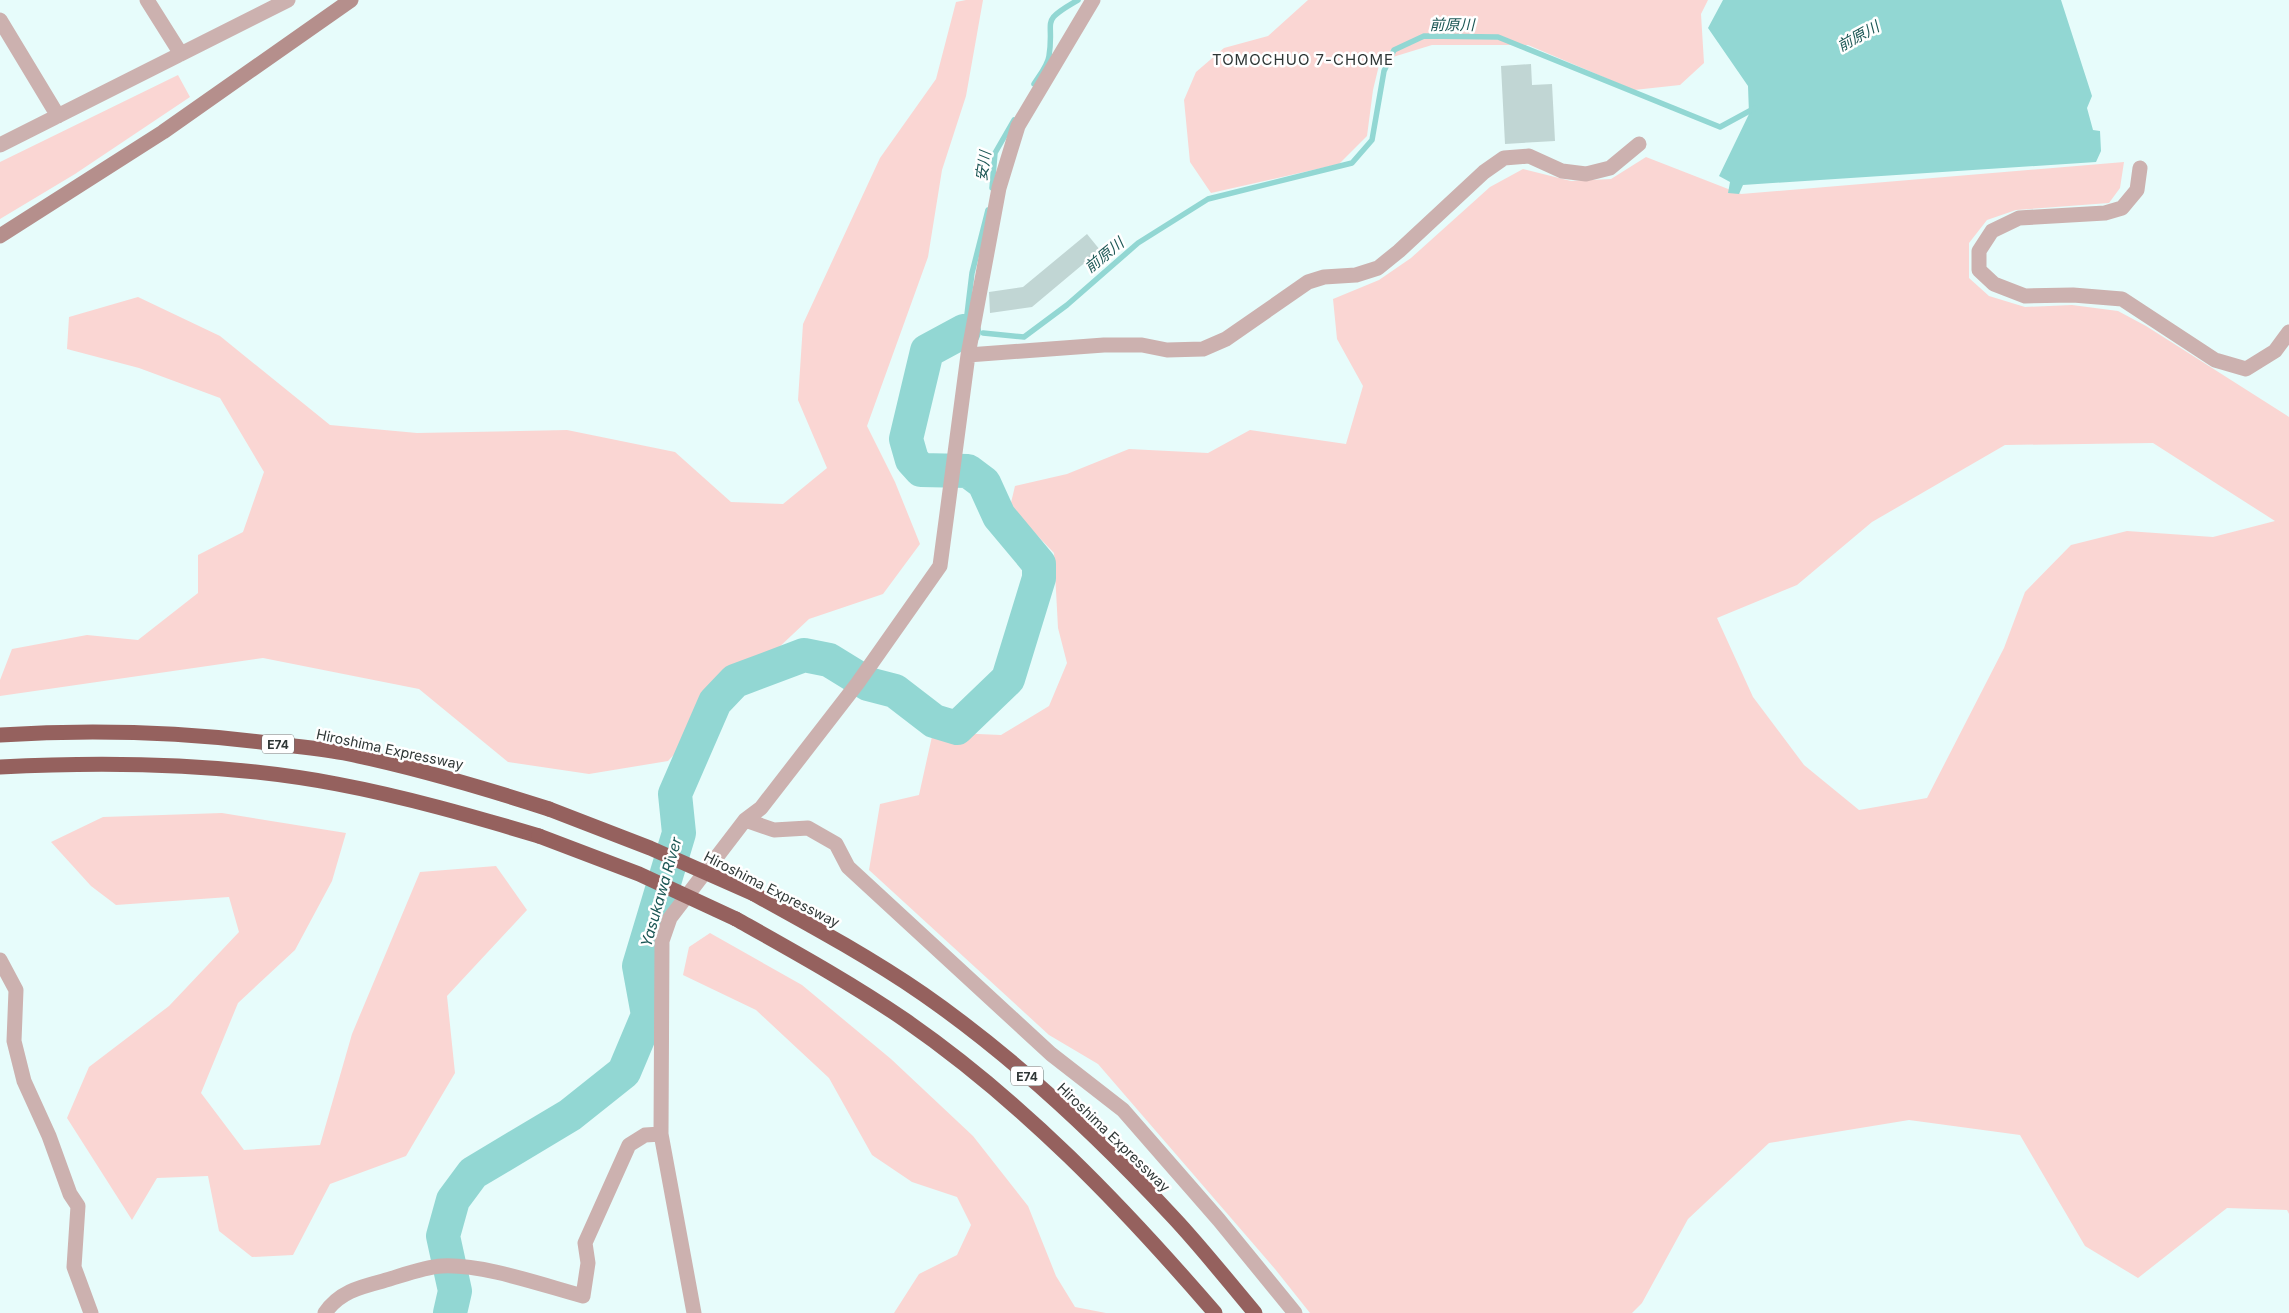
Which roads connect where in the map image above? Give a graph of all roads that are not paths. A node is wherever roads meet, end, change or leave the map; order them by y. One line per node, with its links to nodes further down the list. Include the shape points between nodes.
1 (147, 0): 6 (street)
2 (288, 0): 6 (street)
3 (351, 0): 11 (street, via 163,132)
4 (1093, 0): 13 (street, via 1018,126 999,188)
5 (0, 20): 7 (street)
6 (181, 54): 7 (street)
7 (58, 116): 9 (street)
8 (1639, 144): 13 (street, via 1610,168 1586,174 1562,171 1529,156 1504,158 1484,172 1378,268 1356,275 1324,277 1308,282 1226,339 1203,349 1104,345)
9 (0, 145)
10 (2140, 168): 12 (street, via 2137,190 2122,208 2105,213 2019,218 1992,231 1979,251 1980,270 1994,284 2026,296 2122,299 2215,360 2246,369 2275,351)
11 (0, 236)
12 (2289, 332)
13 (968, 355): 16 (street, via 940,566 860,679 761,808)
14 (0, 735): 23 (highway, Hiroshima Expressway / E74, bridge, via 144,732 238,738 352,755 448,777 549,809 650,848 754,894 840,941 916,990 1002,1054 1096,1138 1175,1218)
15 (0, 767): 22 (highway, E74, bridge, via 143,763 236,770 345,785 439,806 539,836 638,874 736,919 823,968 897,1015 982,1078 1068,1156 1138,1226)
16 (745, 820): 18 (street, via 670,918 662,941); 24 (street, via 774,830 808,828 836,844 848,867 1051,1054 1123,1110)
17 (0, 960): 19 (street, via 16,990 14,1042 24,1081 70,1194 78,1206 74,1266)
18 (661, 1134): 20 (street, via 645,1135 629,1145 585,1243 588,1263 583,1296 494,1273 448,1266 361,1287 343,1294); 21 (street)
19 (91, 1313)
20 (325, 1313)
21 (694, 1313)
22 (1215, 1313)
23 (1255, 1313)
24 (1295, 1313)

